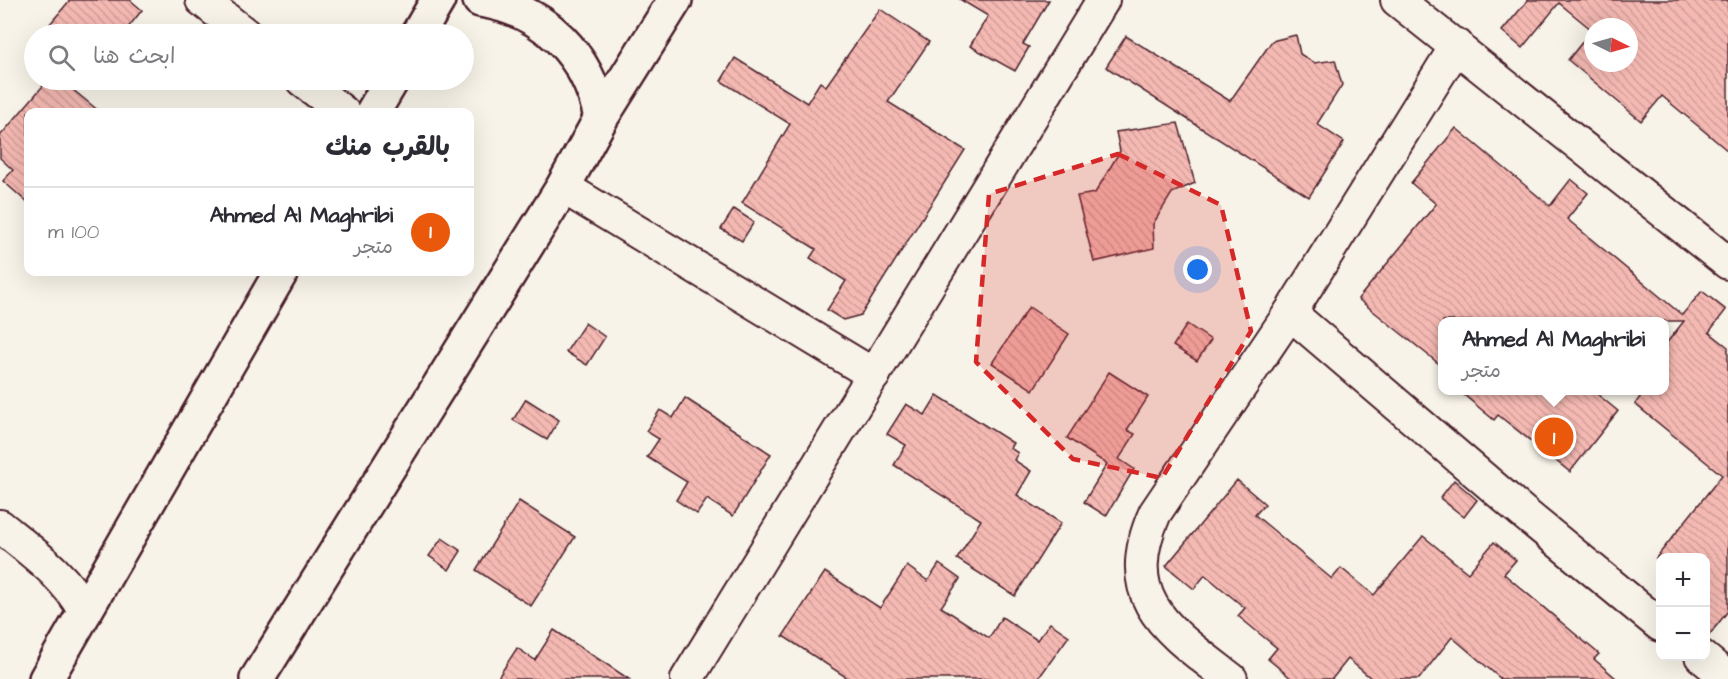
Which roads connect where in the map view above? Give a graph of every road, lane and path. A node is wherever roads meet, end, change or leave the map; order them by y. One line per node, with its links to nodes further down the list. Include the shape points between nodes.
1 (202, 0): 7 (street)
2 (441, 0): 8 (main road)
3 (480, 0): 14 (main road, via 525,13 560,38 589,79)
4 (675, 0): 14 (main road)
5 (1103, 0): 19 (street)
6 (1397, 0): 9 (street)
7 (232, 24)
8 (425, 24)
9 (1457, 45): 16 (street); 18 (street)
10 (315, 90): 12 (street)
11 (386, 90): 13 (main road)
12 (339, 108)
13 (375, 108)
14 (601, 118): 15 (main road)
15 (563, 187): 19 (street); 29 (main road)
16 (1728, 263)
17 (279, 276): 22 (main road)
18 (1290, 313): 24 (street); 30 (street, via 1155,513 1141,556 1149,602 1161,621)
19 (874, 375): 26 (street)
20 (0, 526): 21 (street)
21 (53, 569): 22 (street); 23 (street)
22 (102, 582): 23 (main road)
23 (85, 612): 28 (main road)
24 (1656, 622)
25 (1706, 661): 27 (street)
26 (700, 674)
27 (1728, 678)
28 (46, 679)
29 (257, 679)
30 (1231, 679)

